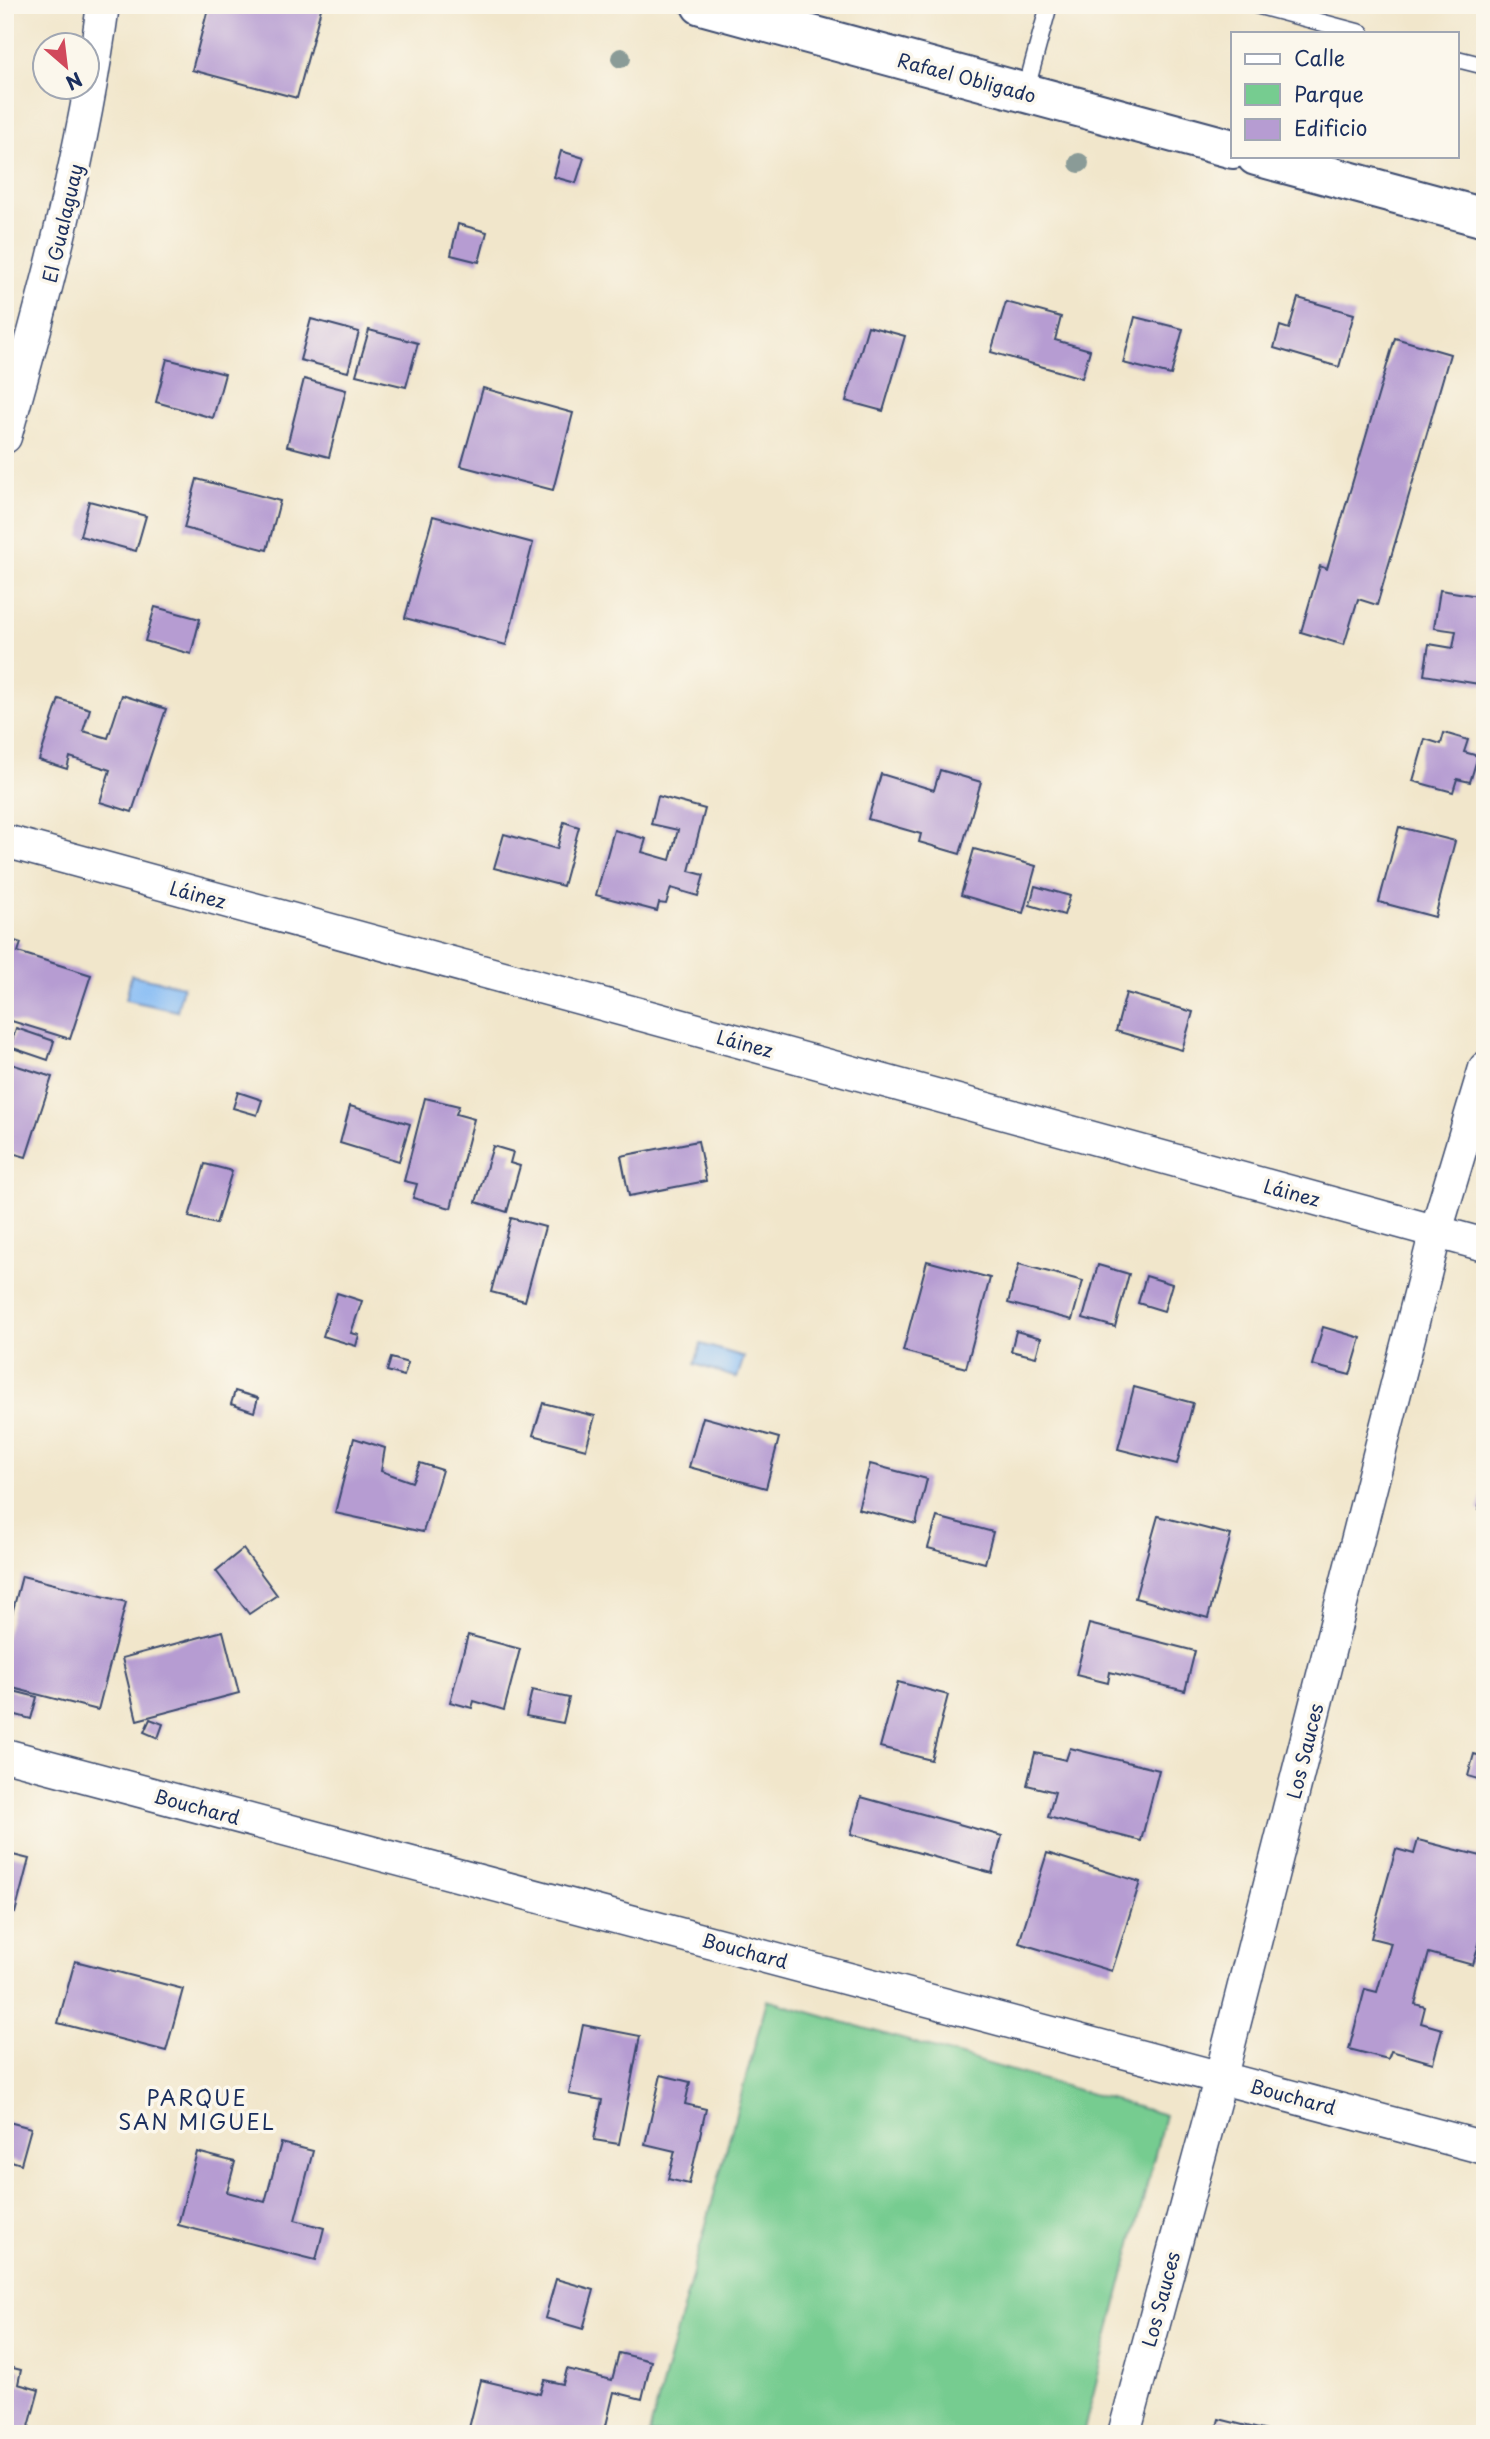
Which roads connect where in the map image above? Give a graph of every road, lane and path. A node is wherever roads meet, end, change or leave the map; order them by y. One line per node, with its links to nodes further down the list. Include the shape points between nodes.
1 (103, 5): 12 (street, El Gualaguay, via 81,144 59,242)
2 (701, 5): 8 (street, Rafael Obligado)
3 (1049, 5): 8 (lane)
4 (1256, 5): 5 (lane)
5 (1357, 32)
6 (1458, 59): 7 (lane)
7 (1485, 66)
8 (1025, 93): 9 (street, Rafael Obligado)
9 (1231, 148)
10 (1263, 158): 11 (street)
11 (1485, 218)
12 (5, 438)
13 (5, 841): 15 (street, Láinez)
14 (1485, 1068): 15 (street, Los Sauces)
15 (1436, 1231): 16 (street, Láinez); 18 (street, Los Sauces)
16 (1485, 1245)
17 (5, 1755): 18 (street, Bouchard)
18 (1221, 2076): 19 (street, Bouchard); 20 (street, Los Sauces)
19 (1485, 2148)
20 (1124, 2434)

